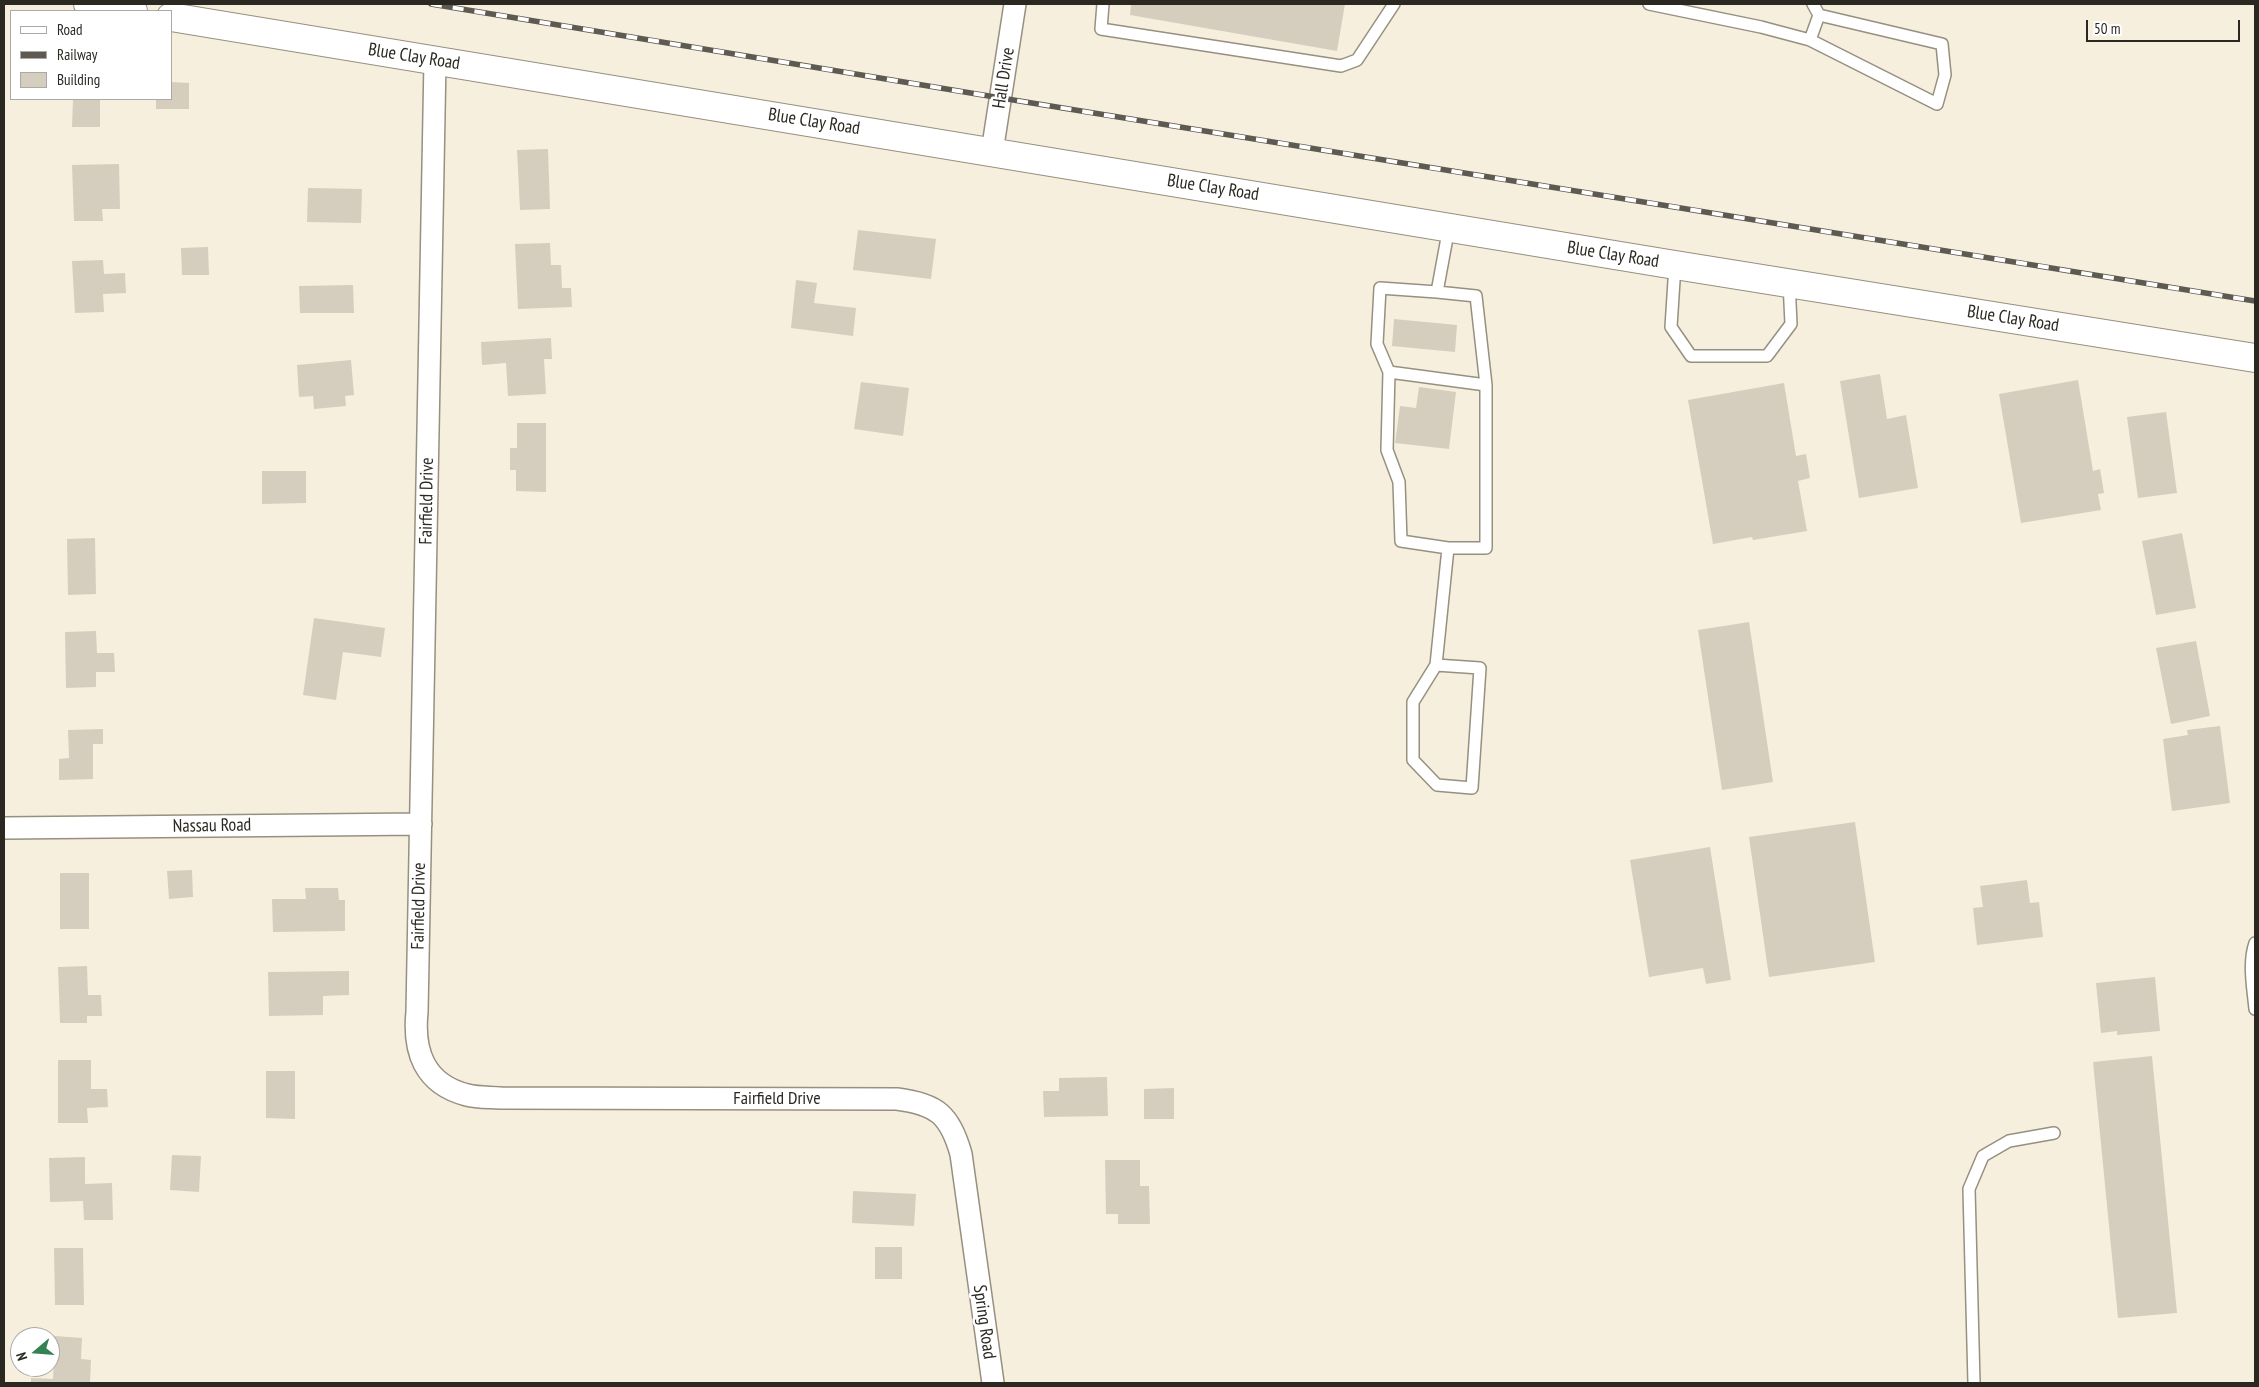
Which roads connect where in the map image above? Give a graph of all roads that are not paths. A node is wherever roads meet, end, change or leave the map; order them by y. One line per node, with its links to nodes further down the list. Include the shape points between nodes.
1 (88, 4): 7 (street)
2 (1015, 4): 12 (street, Hall Drive)
3 (1103, 4): 4 (lane, via 1101,29 1341,66 1357,60)
4 (1394, 4)
5 (1649, 4): 10 (lane)
6 (1813, 4): 8 (lane)
7 (127, 10)
8 (1819, 15): 10 (lane); 10 (lane, via 1942,44 1945,75 1937,104)
9 (172, 17): 11 (street, Blue Clay Road)
10 (1810, 40)
11 (435, 60): 12 (street, Blue Clay Road); 22 (street, Fairfield Drive)
12 (992, 152): 13 (street, Blue Clay Road)
13 (1449, 228): 14 (street, Blue Clay Road); 16 (lane)
14 (1675, 265): 15 (street, Blue Clay Road); 15 (lane, via 1671,327 1691,356 1767,356 1792,324)
15 (1789, 282): 17 (street, Blue Clay Road)
16 (1437, 292): 18 (lane, via 1380,288 1377,344); 19 (lane, via 1476,296)
17 (2255, 358)
18 (1389, 372): 19 (lane); 20 (lane, via 1387,450 1399,482 1401,541)
19 (1486, 385): 20 (lane, via 1486,548)
20 (1448, 548): 21 (lane)
21 (1436, 665): 21 (lane, via 1414,702 1412,760 1436,786 1472,788 1480,668)
22 (421, 824): 23 (street, Nassau Road); 27 (street, Fairfield Drive, via 415,1041 420,1058 441,1083 468,1095 501,1098 897,1099 929,1106 947,1122 961,1154)
23 (4, 828)
24 (2255, 943): 25 (lane, via 2252,980)
25 (2255, 1009)
26 (2054, 1132): 29 (lane, via 2009,1141 1984,1156 1969,1188)
27 (976, 1260): 28 (street, Spring Road)
28 (993, 1383)
29 (1974, 1383)

